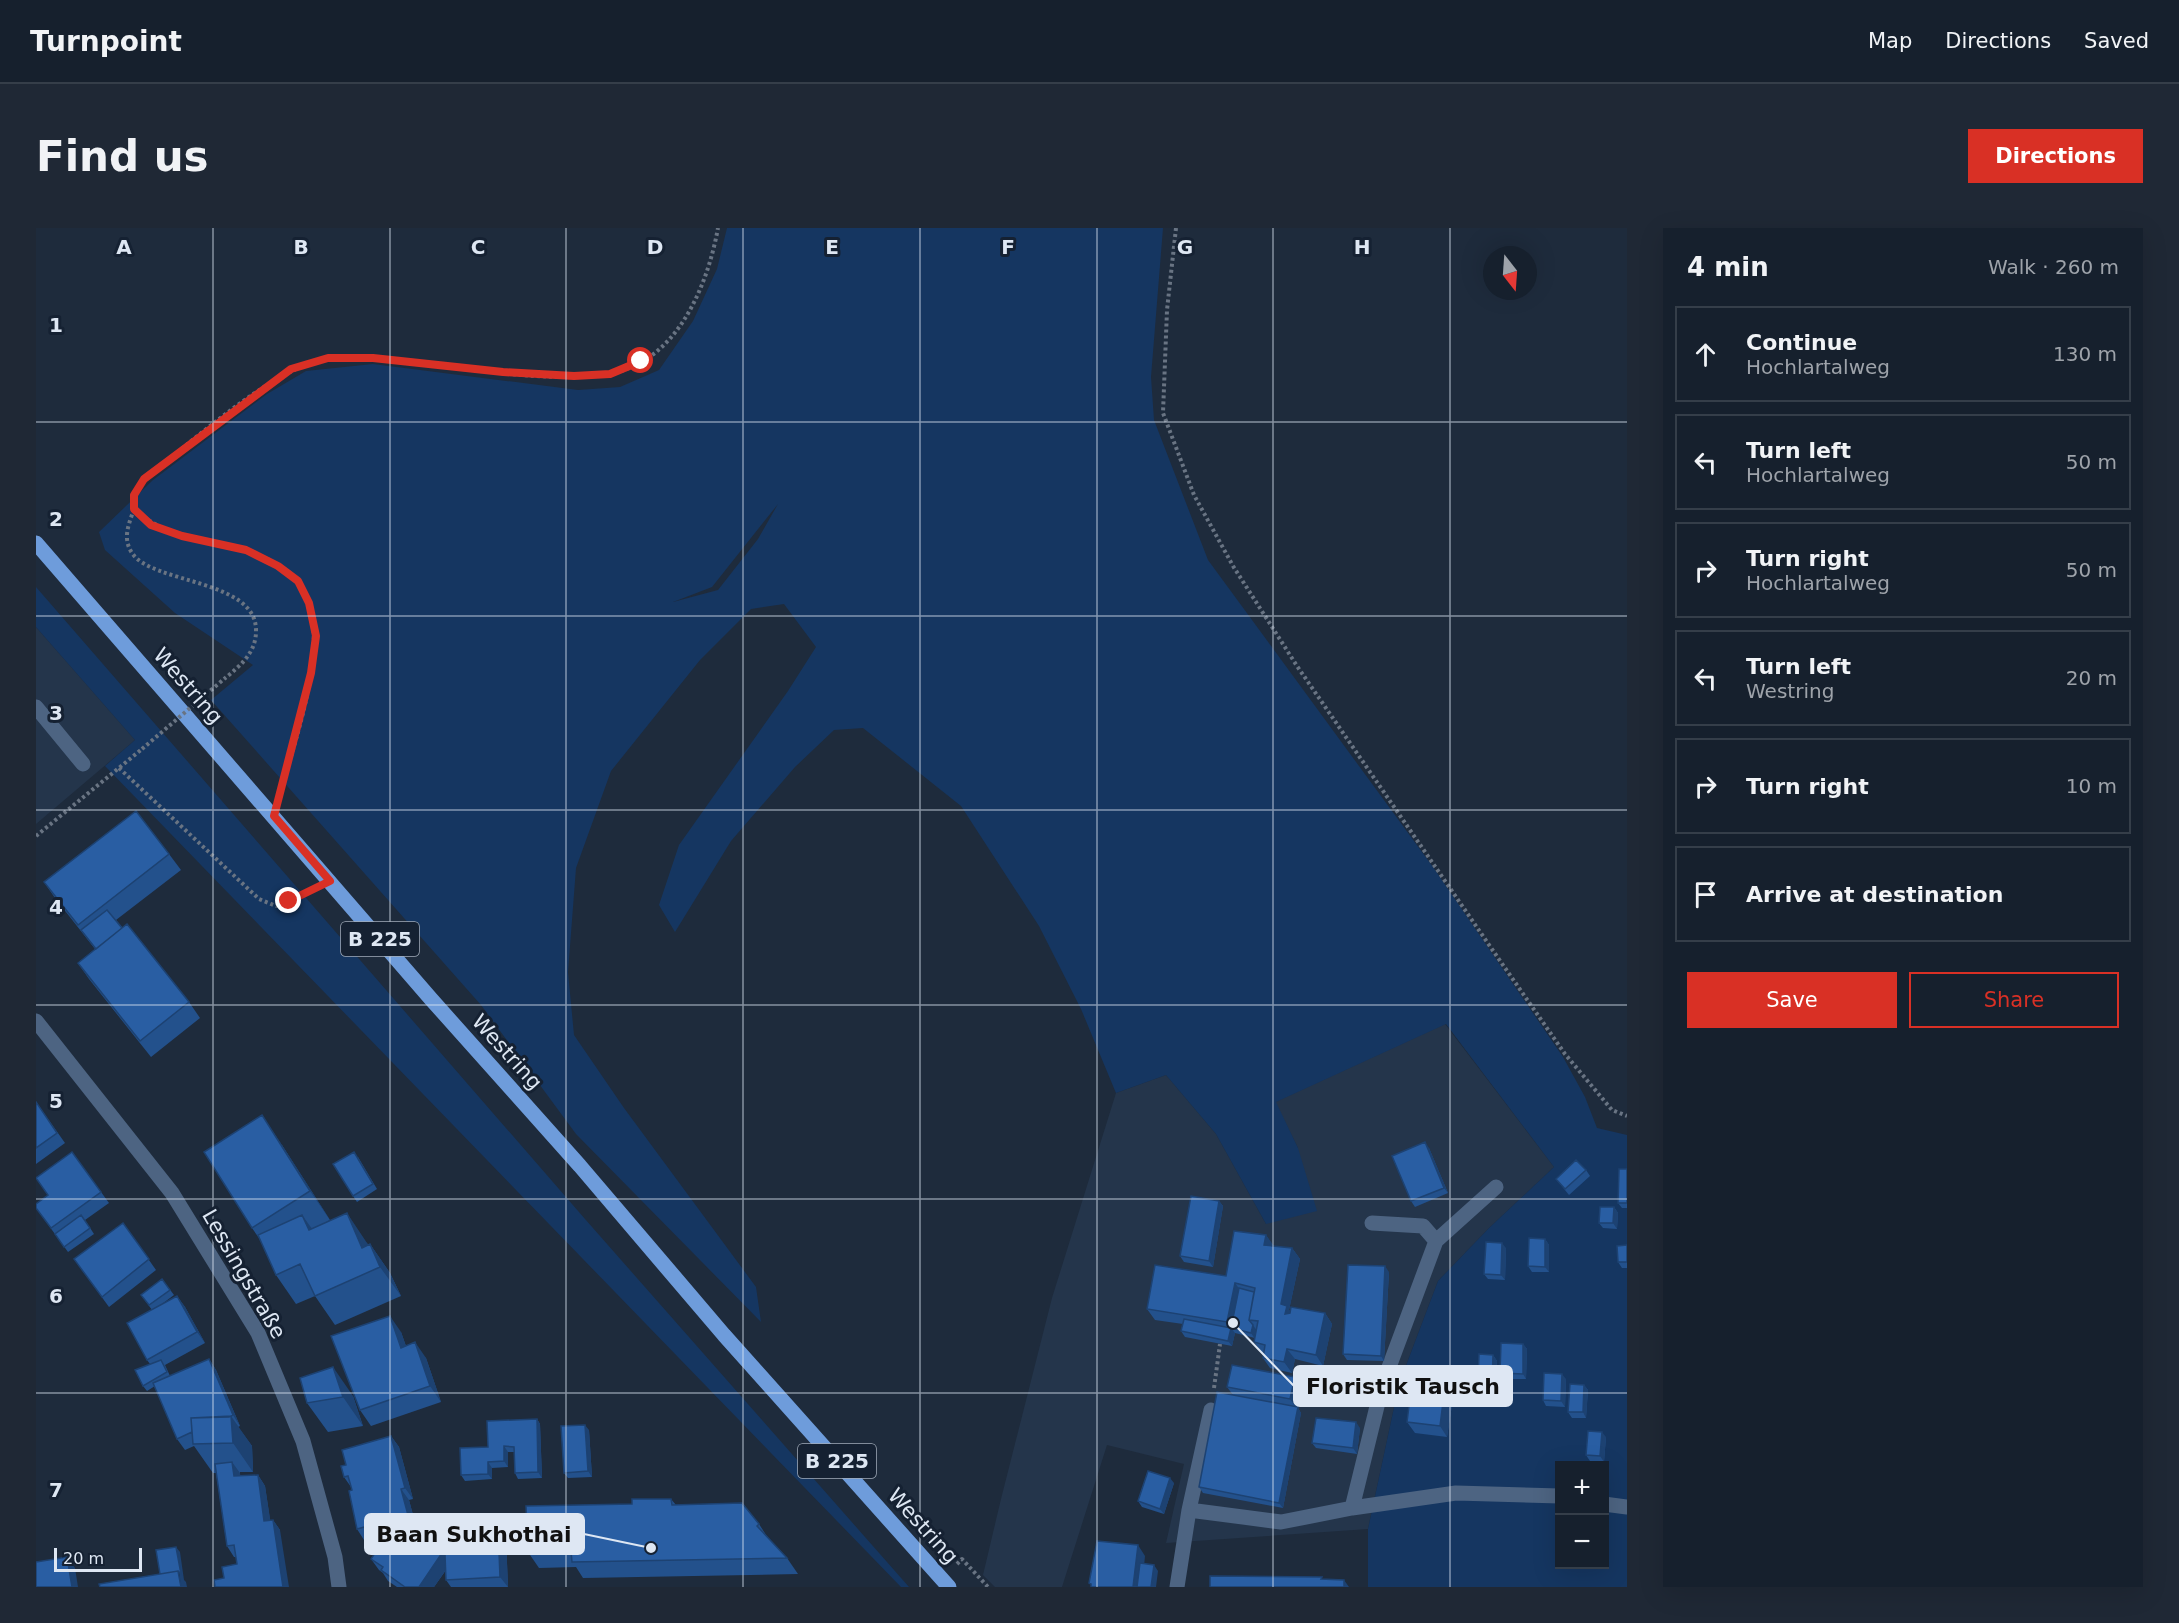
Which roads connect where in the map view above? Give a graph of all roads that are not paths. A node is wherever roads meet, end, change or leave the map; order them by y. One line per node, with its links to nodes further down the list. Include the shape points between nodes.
1 (36, 543): 15 (main road, Westring / B 225, via 724,1335)
2 (36, 707): 3 (street)
3 (83, 764)
4 (36, 1020): 14 (street, Lessingstraße, via 172,1193 258,1333 303,1441)
5 (1496, 1187): 7 (street)
6 (1372, 1223): 7 (street, via 1423,1226)
7 (1436, 1241): 12 (street, via 1382,1386)
8 (1211, 1410): 13 (street)
9 (1555, 1496): 12 (street, via 1456,1493)
10 (1609, 1505): 11 (street)
11 (1627, 1507)
12 (1352, 1508): 13 (street, via 1281,1522)
13 (1189, 1510): 16 (street)
14 (339, 1587)
15 (950, 1587)
16 (1177, 1587)

